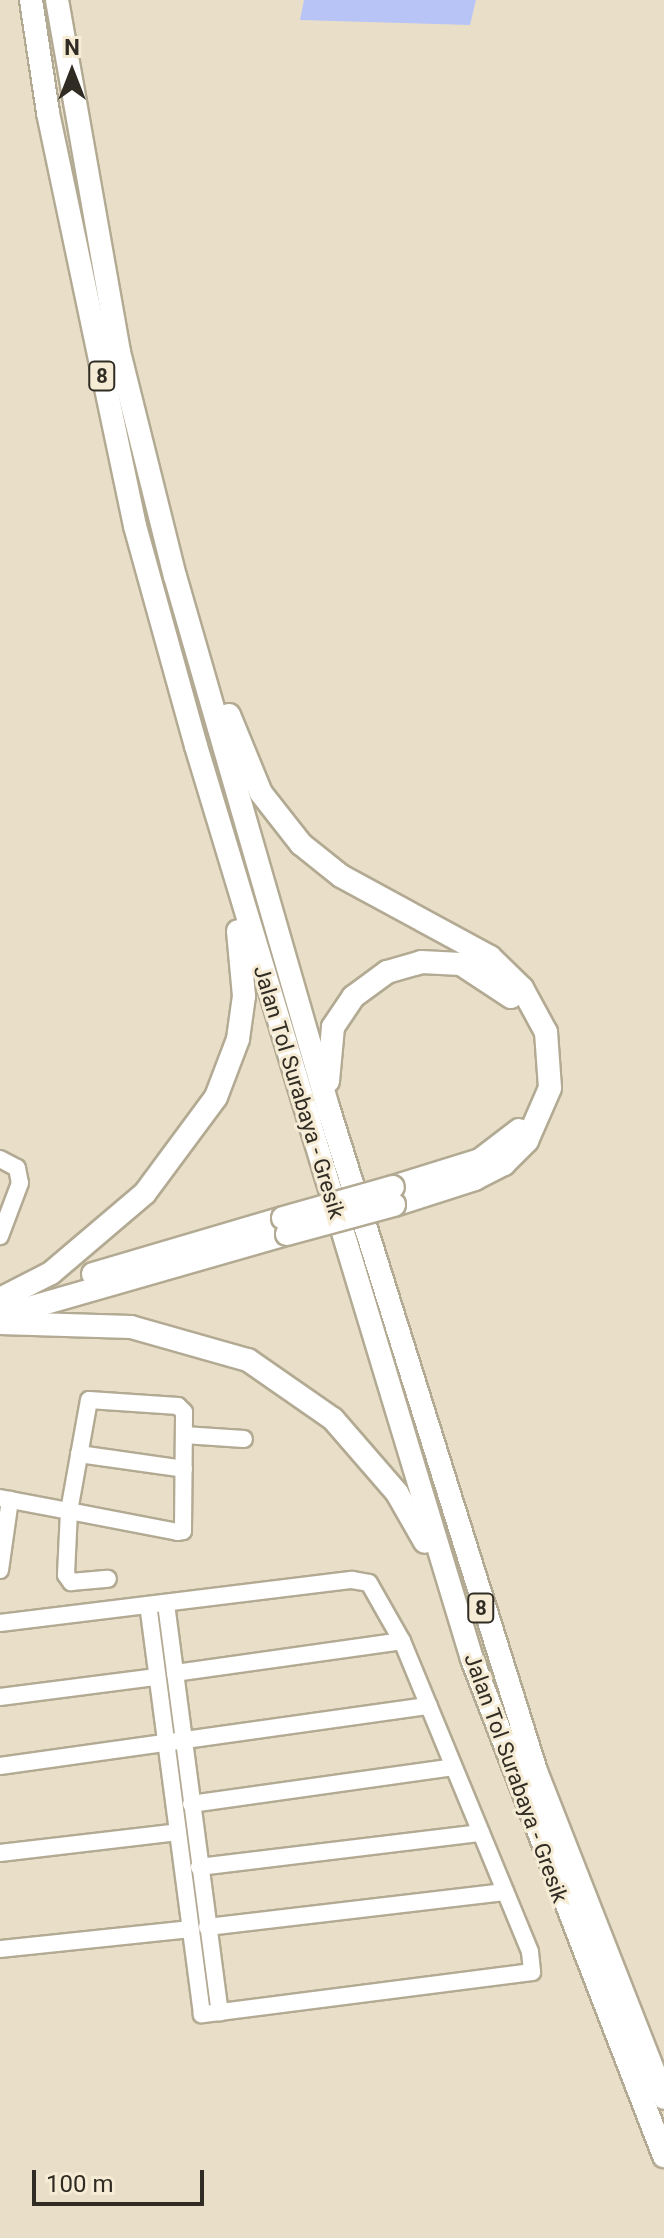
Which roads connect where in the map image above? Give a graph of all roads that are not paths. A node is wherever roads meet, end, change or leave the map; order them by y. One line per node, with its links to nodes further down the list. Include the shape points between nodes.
1 (31, 0): 4 (highway, Jalan Tol Surabaya - Gresik / 8, via 48,113 132,512)
2 (57, 0): 3 (highway, 8, via 119,352)
3 (175, 576): 5 (highway, Jalan Tol Surabaya - Gresik / 8); 7 (highway, via 247,765 288,831 341,876 490,957 522,988 546,1032 550,1088 527,1141 504,1164 475,1179)
4 (196, 746): 10 (highway, via 243,954 244,996 227,1073 145,1193 51,1273); 20 (highway, Jalan Tol Surabaya - Gresik / 8)
5 (328, 1107): 7 (highway, via 333,1027 353,997 387,972 421,962 461,964 488,977 518,1005 531,1031 536,1064 522,1126 480,1160); 42 (highway, Jalan Tol Surabaya - Gresik / 8, via 536,1771)
6 (0, 1159): 9 (street, via 17,1168 20,1183)
7 (394, 1196): 8 (highway, bridge)
8 (285, 1226): 10 (highway); 11 (highway)
9 (0, 1236)
10 (0, 1300)
11 (0, 1317)
12 (0, 1323): 20 (highway, via 131,1327 248,1360 293,1387 360,1447 397,1493)
13 (184, 1435): 14 (street); 15 (street, via 178,1406 92,1397); 16 (street)
14 (244, 1439)
15 (79, 1454): 16 (street); 18 (street)
16 (184, 1469): 18 (street, via 183,1531)
17 (5, 1499): 18 (street); 19 (street)
18 (69, 1511): 21 (street, via 68,1579)
19 (0, 1570)
20 (444, 1574): 43 (highway, Jalan Tol Surabaya - Gresik / 8, via 563,1907)
21 (108, 1579)
22 (166, 1604): 23 (street); 25 (street, via 361,1581 369,1583); 26 (street)
23 (148, 1606): 24 (street); 27 (street)
24 (0, 1623)
25 (402, 1641): 26 (street); 29 (street)
26 (175, 1673): 30 (street)
27 (157, 1677): 28 (street); 30 (street)
28 (0, 1697)
29 (429, 1706): 30 (street); 32 (street)
30 (174, 1742): 31 (street); 33 (street); 34 (street)
31 (0, 1766)
32 (453, 1767): 33 (street); 35 (street)
33 (191, 1804): 37 (street)
34 (178, 1832): 36 (street); 39 (street)
35 (481, 1833): 37 (street); 38 (street)
36 (0, 1853)
37 (199, 1867): 39 (street)
38 (505, 1892): 39 (street); 41 (street, via 530,1952 531,1973)
39 (198, 1928): 40 (street); 41 (street); 41 (street, via 202,2014)
40 (0, 1949)
41 (220, 2012)
42 (664, 2098)
43 (664, 2156)

